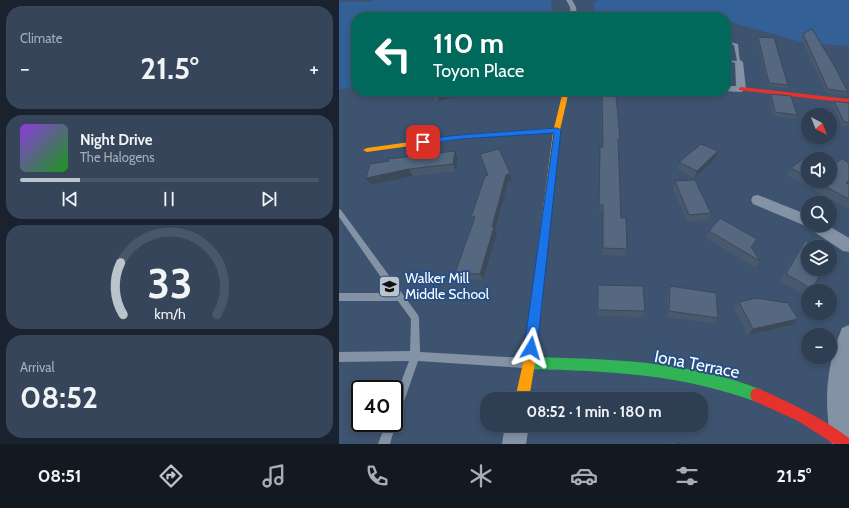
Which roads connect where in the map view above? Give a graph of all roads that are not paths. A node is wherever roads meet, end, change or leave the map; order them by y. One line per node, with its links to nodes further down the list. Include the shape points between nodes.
1 (569, 0): 2 (street)
2 (574, 12)
3 (731, 43): 5 (lane, via 736,44)
4 (731, 61): 5 (lane)
5 (739, 62): 7 (street)
6 (731, 89): 7 (street)
7 (741, 89): 9 (street)
8 (565, 96): 10 (street)
9 (849, 101)
10 (557, 130): 11 (street, via 460,137); 22 (street)
11 (367, 150)
12 (758, 200): 14 (street)
13 (339, 212): 17 (lane)
14 (801, 218)
15 (826, 232): 16 (street)
16 (849, 246)
17 (400, 296): 18 (lane); 20 (lane, via 415,318)
18 (339, 297)
19 (849, 335): 27 (street, via 837,379 837,407)
20 (415, 356): 21 (lane); 22 (lane); 23 (lane)
21 (339, 357)
22 (529, 363): 24 (street); 27 (street, Iona Terrace, via 616,366 679,373 746,390 799,414)
23 (403, 390)
24 (523, 392)
25 (388, 432): 28 (lane)
26 (516, 432): 29 (street)
27 (844, 443)
28 (384, 444)
29 (514, 444)

